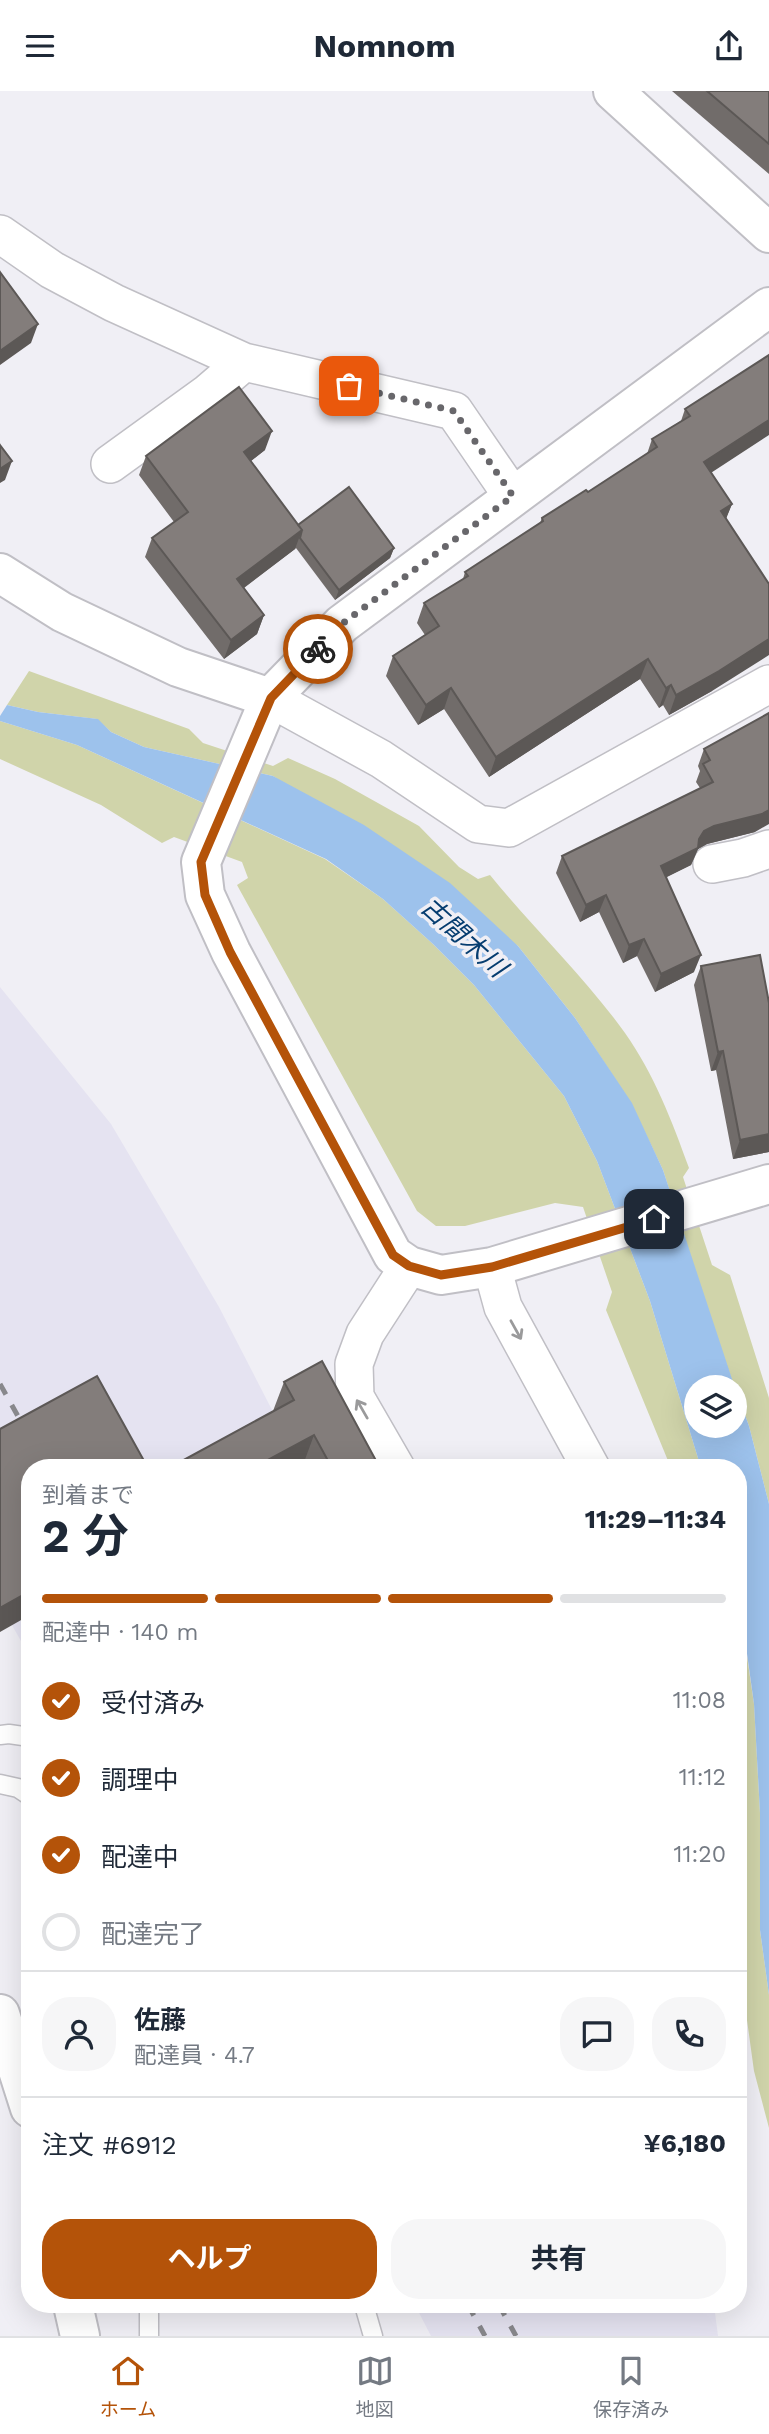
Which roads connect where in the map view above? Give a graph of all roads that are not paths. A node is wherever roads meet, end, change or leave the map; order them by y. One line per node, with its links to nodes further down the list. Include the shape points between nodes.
1 (614, 91): 2 (street)
2 (769, 233)
3 (0, 234): 5 (street, via 52,270 114,303)
4 (769, 307): 7 (street)
5 (244, 362): 6 (street); 7 (street, via 454,411)
6 (110, 464)
7 (513, 496): 10 (street, via 342,624)
8 (0, 573): 10 (street, via 62,613)
9 (769, 684): 10 (street, via 509,828 478,824 381,759)
10 (264, 712): 14 (street, via 201,862 205,895 230,952 393,1255)
11 (769, 849): 12 (street)
12 (712, 864)
13 (769, 1184): 15 (street)
14 (409, 1266): 15 (street, via 441,1275); 16 (street, one-way to 14, via 355,1397 354,1364 365,1334)
15 (492, 1267): 17 (street, one-way to 17, via 503,1307)
16 (391, 1459)
17 (586, 1459)
18 (0, 1735): 19 (lane)
19 (21, 1736)
20 (0, 1784): 21 (lane)
21 (21, 1790)
22 (0, 2014): 23 (street)
23 (21, 2080)
24 (75, 2313): 27 (street)
25 (149, 2313): 28 (lane)
26 (366, 2313): 29 (lane)
27 (80, 2336)
28 (149, 2336)
29 (373, 2336)

